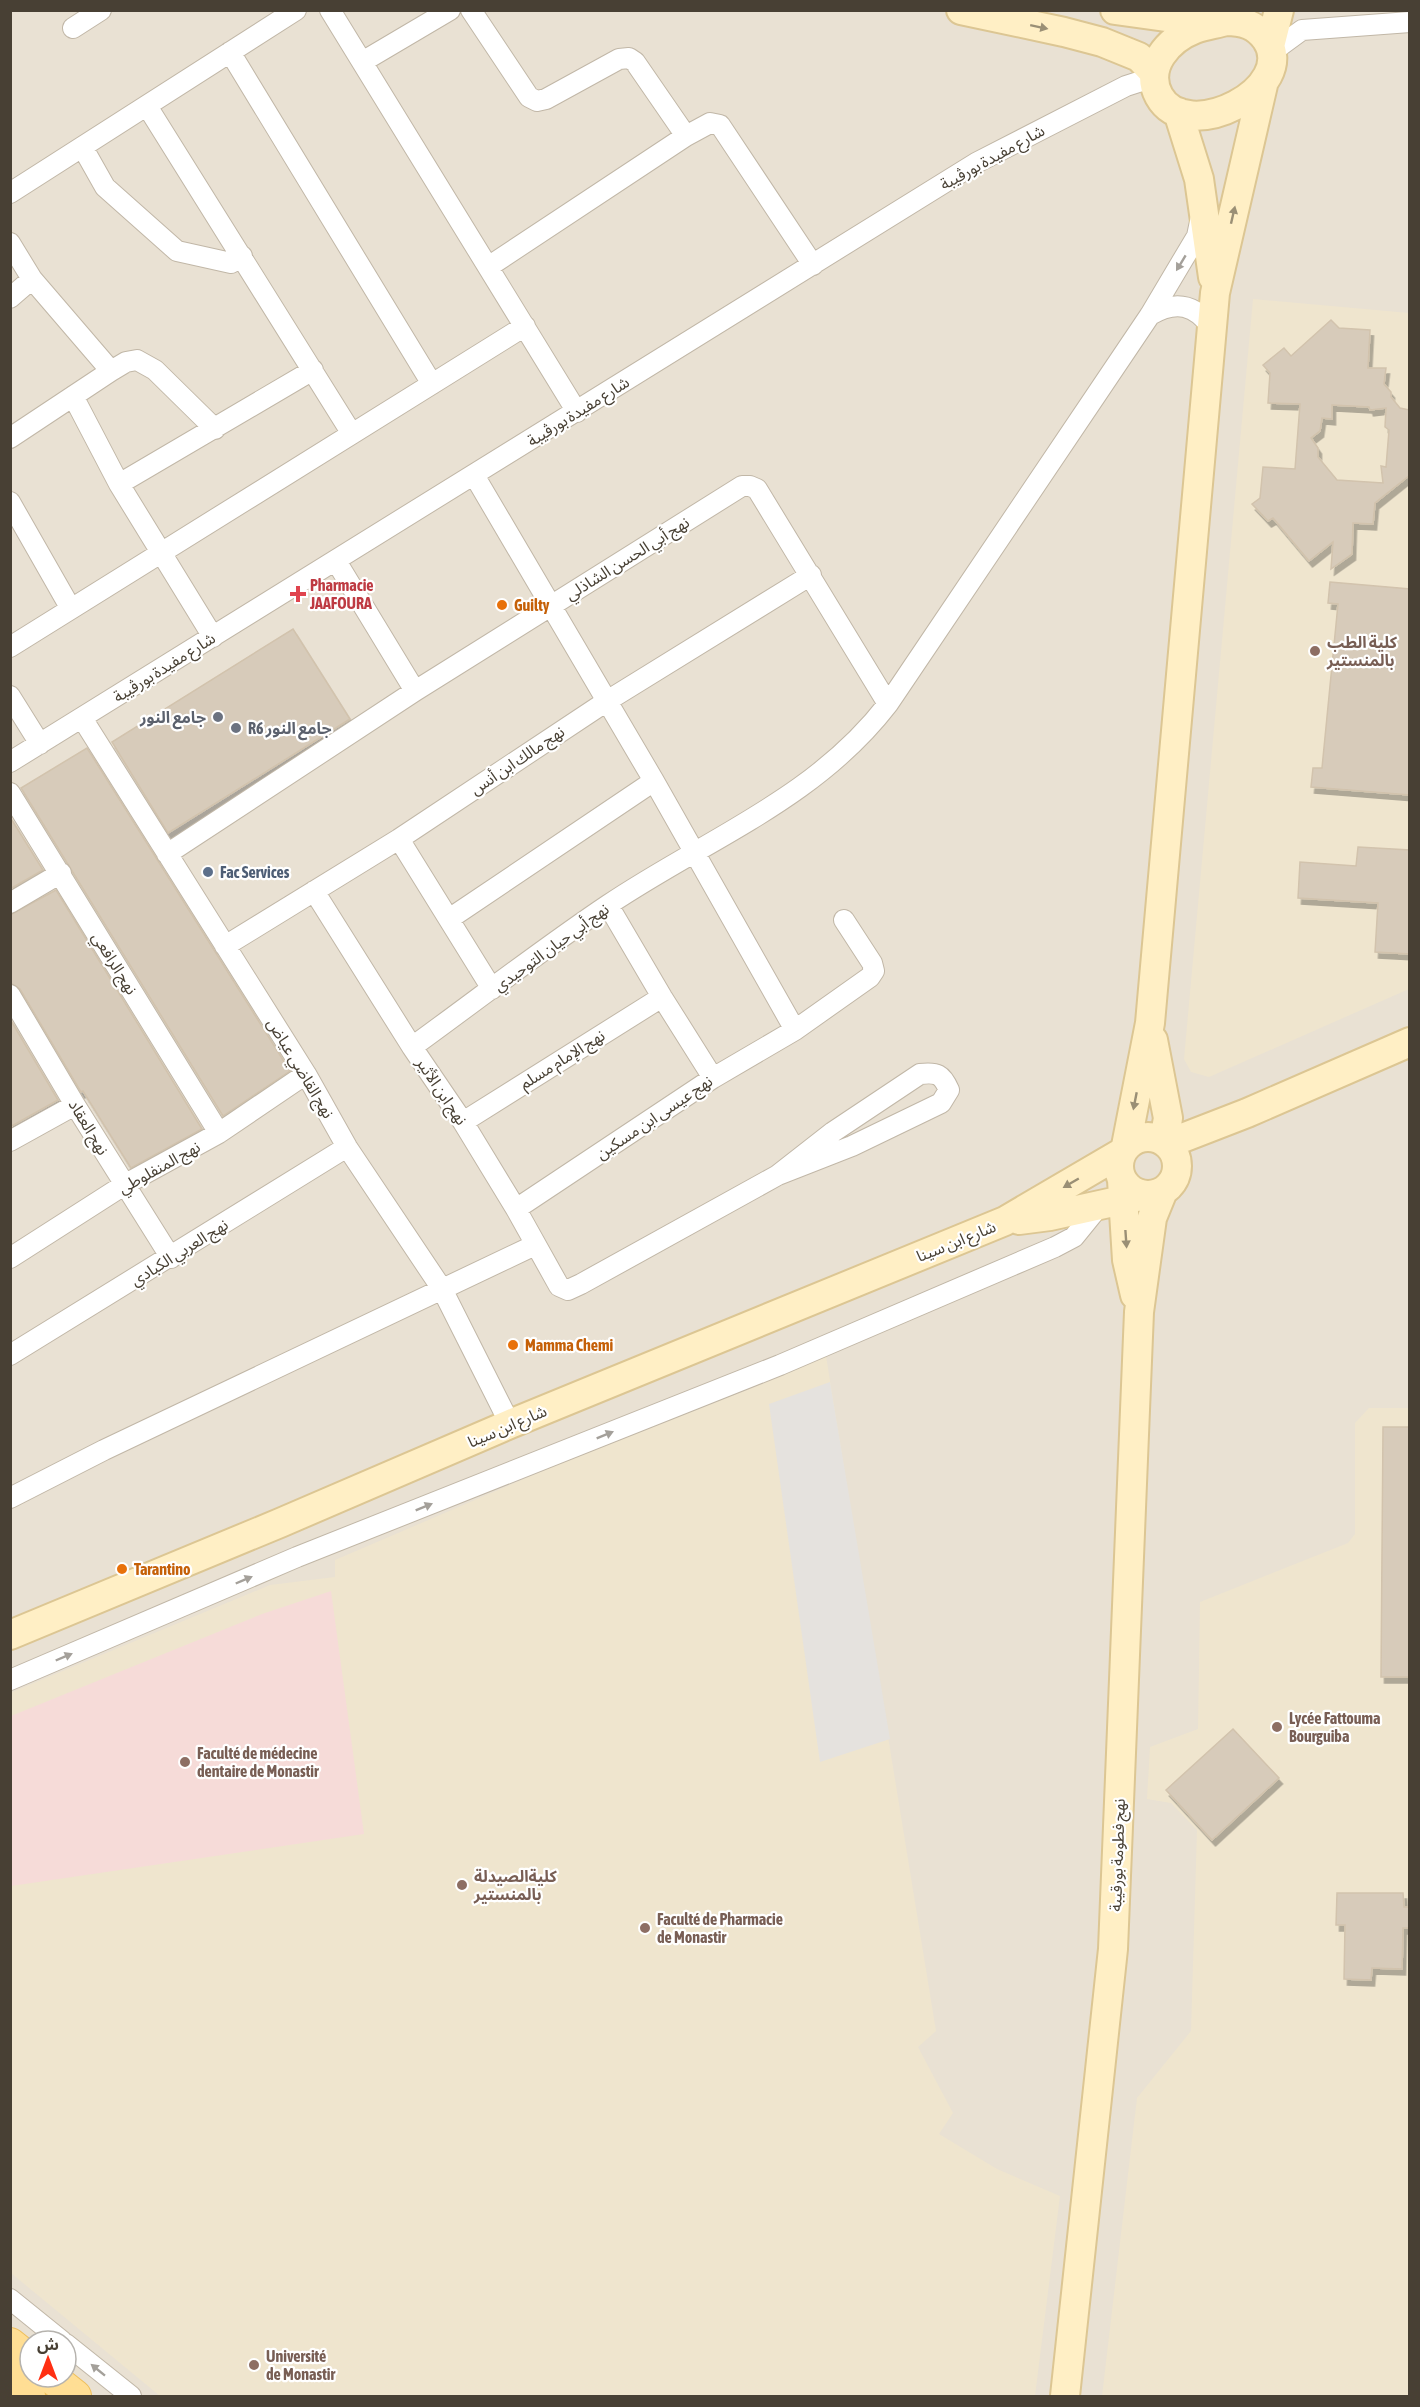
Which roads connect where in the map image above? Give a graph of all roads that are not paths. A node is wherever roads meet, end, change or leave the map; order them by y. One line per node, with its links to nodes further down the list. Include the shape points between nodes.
1 (101, 10): 11 (street)
2 (296, 10): 13 (street)
3 (330, 10): 14 (street)
4 (450, 10): 14 (street)
5 (471, 10): 19 (street, via 529,97 537,101 546,99 619,59 629,58)
6 (962, 10): 15 (main road, one-way to 15, via 1102,42 1139,57)
7 (1115, 10): 9 (main road)
8 (1279, 10): 12 (main road)
9 (1229, 19): 12 (main road, via 1260,31); 15 (main road, via 1195,29 1172,43 1156,64)
10 (1410, 22): 12 (street, via 1302,30)
11 (73, 28)
12 (1271, 49): 16 (main road, via 1272,64)
13 (230, 52): 17 (street); 35 (street)
14 (362, 62): 26 (street)
15 (1154, 75): 18 (main road, via 1162,102); 25 (street, شارع مفيدة بورڨيبة, via 976,163)
16 (1263, 85): 18 (main road, via 1237,105 1214,114); 28 (main road, one-way to 16)
17 (147, 106): 20 (street); 24 (street)
18 (1178, 112): 22 (main road, via 1199,179)
19 (686, 136): 25 (street, via 710,123 720,125); 26 (street)
20 (83, 148): 21 (street); 24 (street, via 105,188 177,251 231,263)
21 (10, 193)
22 (1203, 209): 28 (main road); 30 (street, نهج أبي حيان التوحيدي, one-way to 30, via 1197,236)
23 (10, 243): 27 (street)
24 (242, 256): 33 (street)
25 (813, 265): 37 (street, شارع مفيدة بورڨيبة)
26 (488, 267): 31 (street)
27 (32, 279): 29 (street); 34 (street)
28 (1215, 293): 32 (main road)
29 (10, 298)
30 (1150, 315): 32 (street, via 1166,306 1191,307 1203,314); 54 (street, نهج أبي حيان التوحيدي)
31 (525, 326): 35 (street); 37 (street)
32 (1212, 328): 73 (main road)
33 (313, 370): 38 (street); 39 (street)
34 (111, 371): 36 (street); 38 (street, via 126,362 145,363)
35 (432, 384): 39 (street)
36 (73, 396): 40 (street); 42 (street)
37 (578, 412): 41 (street, شارع مفيدة بورڨيبة)
38 (215, 429): 42 (street)
39 (352, 434): 44 (street)
40 (10, 438)
41 (474, 475): 45 (street, شارع مفيدة بورڨيبة); 47 (street)
42 (119, 484): 44 (street)
43 (10, 502): 48 (street)
44 (162, 553): 48 (street); 49 (street)
45 (336, 561): 49 (street, شارع مفيدة بورڨيبة); 51 (street)
46 (810, 575): 47 (street, نهج أبي الحسن الشاذلي, via 757,489 742,486); 53 (street, نهج مالك ابن أنس); 54 (street, نهج أبي الحسن الشاذلي)
47 (551, 606): 51 (street, نهج أبي الحسن الشاذلي); 53 (street)
48 (71, 609): 50 (street)
49 (213, 637): 55 (street, شارع مفيدة بورڨيبة)
50 (10, 647)
51 (415, 690): 62 (street, نهج أبي الحسن الشاذلي)
52 (10, 696): 56 (street)
53 (607, 701): 58 (street); 60 (street, نهج مالك ابن أنس)
54 (888, 704): 61 (street, نهج أبي حيان التوحيدي, via 845,753 801,788)
55 (82, 718): 56 (street, شارع مفيدة بورڨيبة); 62 (street, نهج القاضي عياض)
56 (40, 744): 57 (street, شارع مفيدة بورڨيبة)
57 (10, 762)
58 (654, 782): 61 (street); 67 (street)
59 (10, 793): 63 (street, نهج الرافعي)
60 (399, 839): 64 (street, نهج مالك ابن أنس); 67 (street)
61 (694, 852): 66 (street, نهج أبي حيان التوحيدي); 74 (street)
62 (167, 854): 69 (street, نهج القاضي عياض)
63 (60, 873): 65 (street); 82 (street, نهج الرافعي)
64 (314, 891): 69 (street, نهج مالك ابن أنس); 76 (street, نهج ابن الأثير)
65 (10, 903)
66 (608, 905): 70 (street, نهج أبي حيان التوحيدي); 72 (street)
67 (449, 919): 70 (street)
68 (844, 920): 74 (street, نهج عيسى ابن مسكين, via 874,971)
69 (225, 946): 77 (street, نهج القاضي عياض)
70 (492, 989): 76 (street, نهج أبي حيان التوحيدي)
71 (10, 995): 79 (street, نهج العقاد)
72 (662, 997): 78 (street); 81 (street, نهج الإمام مسلم)
73 (1150, 1023): 84 (main road, via 1168,1118); 87 (main road, one-way to 87)
74 (795, 1030): 78 (street, نهج عيسى ابن مسكين)
75 (1410, 1042): 80 (main road)
76 (412, 1047): 81 (street, نهج ابن الأثير)
77 (306, 1074): 82 (street, نهج المنفلوطي); 85 (street, نهج القاضي عياض)
78 (713, 1078): 89 (street, نهج عيسى ابن مسكين)
79 (75, 1105): 83 (street); 88 (street, نهج العقاد)
80 (1247, 1113): 84 (main road); 87 (main road, via 1194,1152)
81 (463, 1122): 89 (street, نهج ابن الأثير)
82 (219, 1133): 88 (street, نهج المنفلوطي)
83 (10, 1141)
84 (1165, 1143): 87 (main road, via 1173,1151); 87 (main road, via 1148,1137 1132,1141)
85 (347, 1147): 93 (street, نهج العربي الكبادي); 94 (street, نهج القاضي عياض)
86 (778, 1175): 86 (street, via 833,1132 920,1074 935,1072 943,1077 949,1090 941,1103 852,1146); 91 (street, نهج ابن الأثير, via 568,1290 559,1286)
87 (1134, 1180): 90 (main road, one-way to 90); 90 (main road, via 1050,1216); 95 (main road, نهج فطومة بورقيبة, one-way to 95, via 1127,1260); 95 (main road, نهج فطومة بورقيبة, via 1152,1218); 100 (street, one-way to 87, via 308,1553 780,1365 1044,1251 1074,1237)
88 (124, 1185): 92 (street, نهج المنفلوطي); 93 (street, نهج العقاد)
89 (516, 1209): 91 (street, نهج ابن الأثير)
90 (1005, 1221): 97 (main road, شارع ابن سينا)
91 (535, 1245): 94 (street)
92 (10, 1258)
93 (171, 1258): 96 (street, نهج العربي الكبادي)
94 (442, 1289): 97 (street, نهج القاضي عياض); 98 (street)
95 (1139, 1312): 107 (main road, نهج فطومة بورقيبة, via 1113,1949)
96 (11, 1355)
97 (510, 1424): 99 (main road, شارع ابن سينا)
98 (10, 1498)
99 (10, 1635)
100 (10, 1680)
101 (10, 2299): 102 (street)
102 (47, 2329)
103 (78, 2354): 106 (street, one-way to 103)
104 (10, 2382): 105 (main road)
105 (29, 2397)
106 (130, 2397)
107 (1065, 2397)

